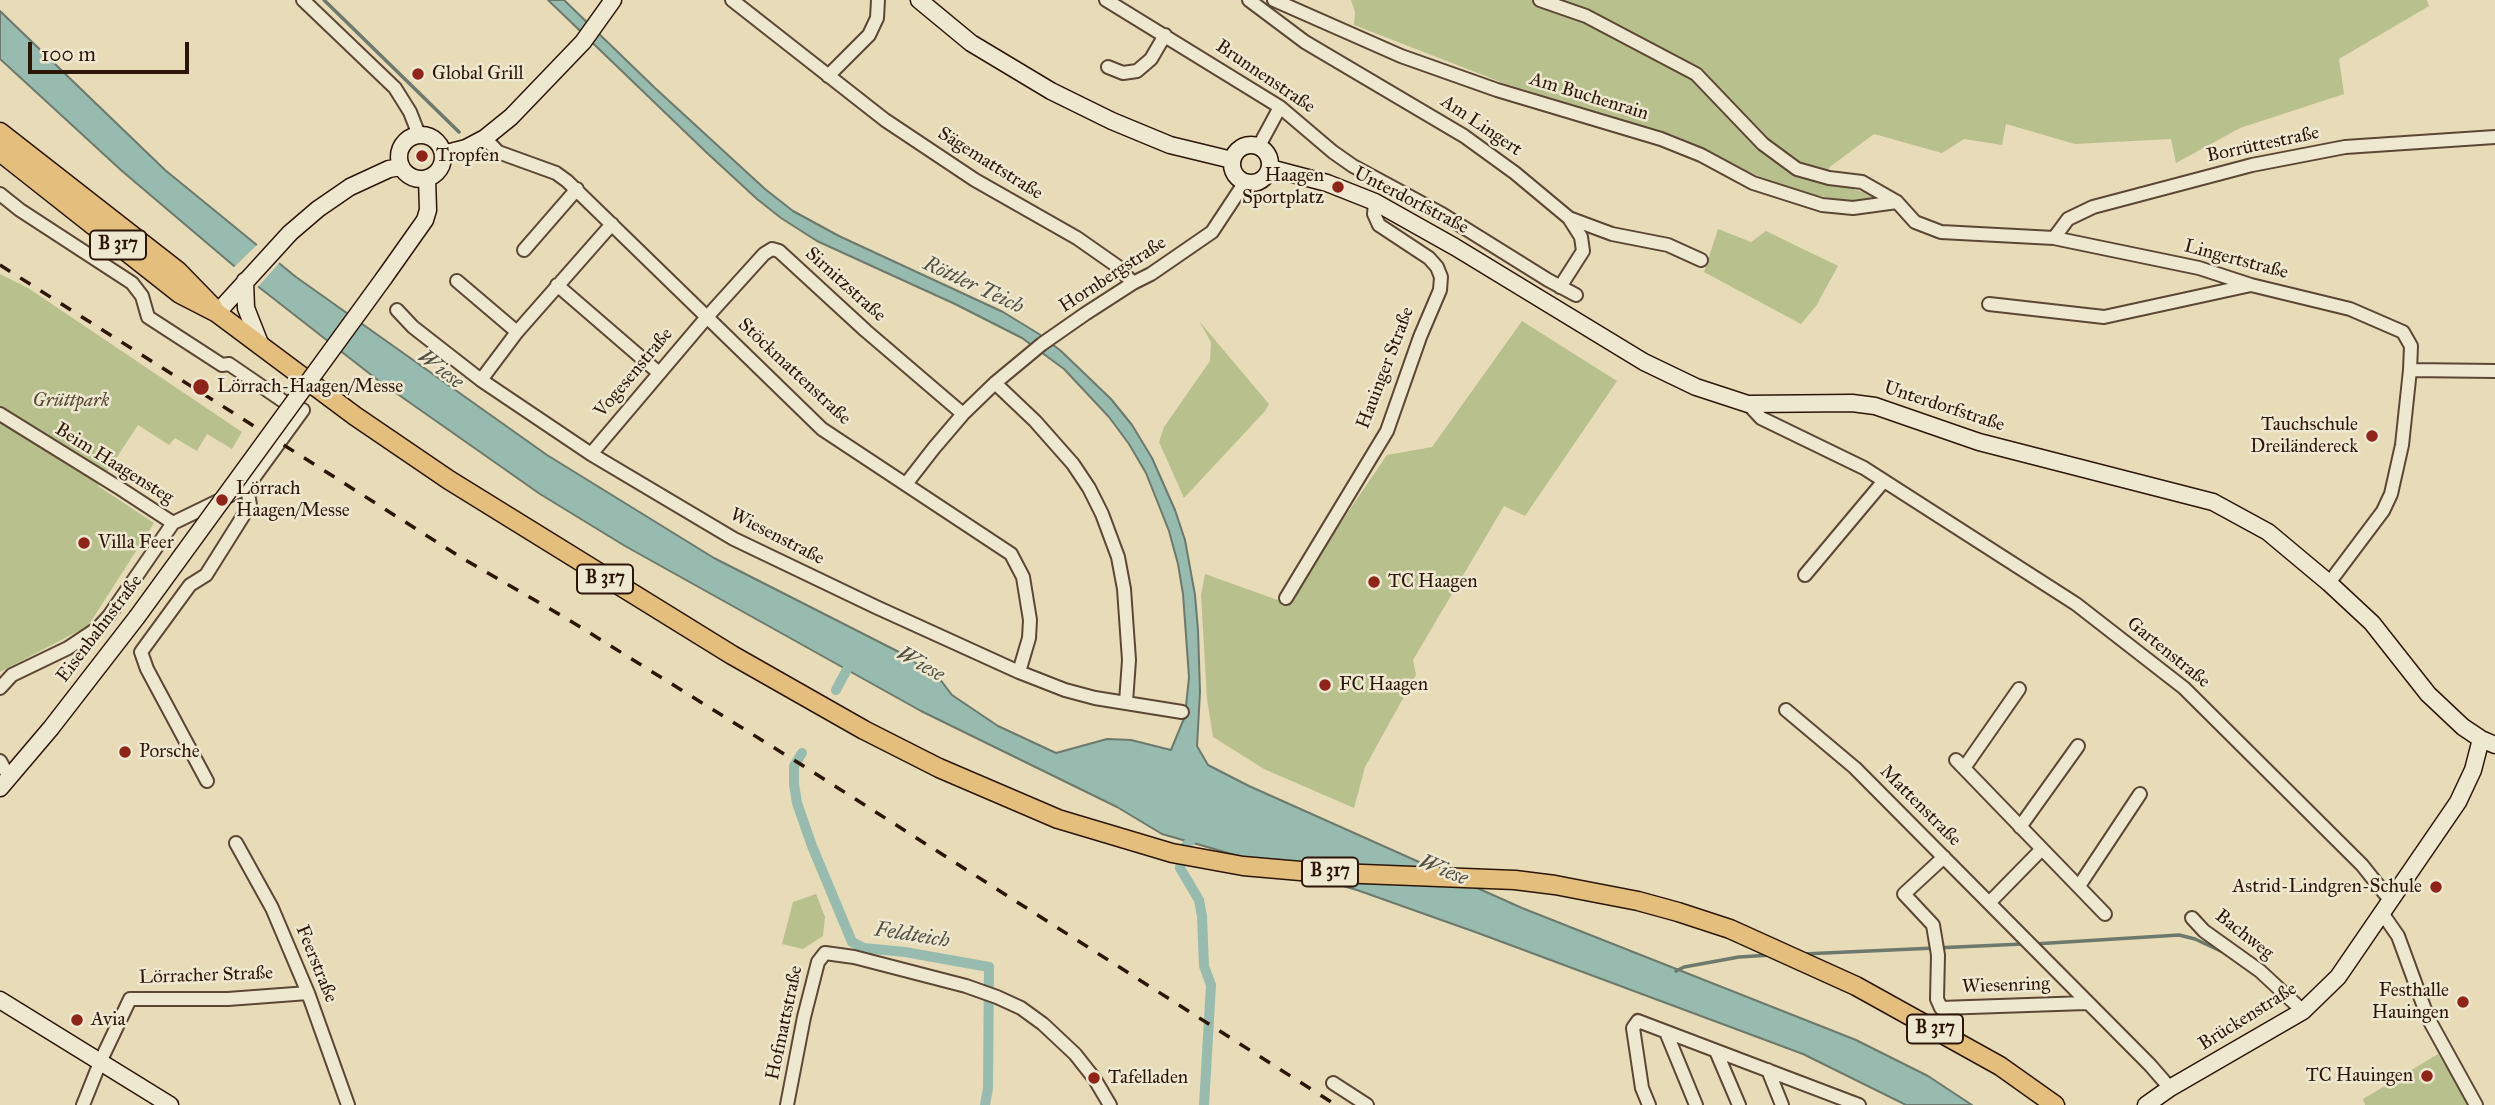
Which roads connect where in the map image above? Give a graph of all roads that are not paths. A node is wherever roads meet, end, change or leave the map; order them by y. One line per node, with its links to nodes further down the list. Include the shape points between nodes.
1 (303, 0): 15 (street, via 391,84 410,111)
2 (613, 0): 17 (street, via 583,42 534,95)
3 (732, 0): 12 (street, Sägemattstraße)
4 (878, 0): 12 (street, via 877,18 869,35)
5 (919, 0): 21 (street, via 971,43 1051,91 1170,145)
6 (1107, 0): 10 (street, Brunnenstraße)
7 (1249, 0): 30 (street, Am Lingert, via 1305,42 1464,136)
8 (1274, 0): 29 (street, Am Buchenrain, via 1401,56 1661,139 1753,183 1822,205 1853,208)
9 (1540, 0): 29 (street, Lingertstraße, via 1586,16 1696,74 1763,144 1797,169 1862,182)
10 (1165, 35): 11 (street, via 1151,59 1137,71 1123,73); 13 (street, Brunnenstraße)
11 (1108, 67)
12 (828, 76): 36 (street, Sägemattstraße, via 975,180 1085,243)
13 (1280, 107): 18 (street); 39 (street, Brunnenstraße, via 1353,166)
14 (0, 132): 44 (main road, B 317, via 178,271)
15 (419, 135): 20 (street, via 435,139); 22 (street, via 402,146)
16 (2495, 137): 32 (street, Borrüttestraße, via 2345,147 2252,165 2093,207 2068,219)
17 (485, 138): 20 (street); 26 (street, Stöckmattenstraße, via 498,152 556,173)
18 (1259, 146): 21 (street, via 1242,146); 23 (street, via 1270,159)
19 (0, 152): 44 (main road, B 317, via 180,294)
20 (443, 154): 24 (street, via 440,169)
21 (1233, 159): 25 (street, via 1237,177)
22 (401, 167): 24 (street, via 412,177); 40 (street, via 350,187 317,209)
23 (1270, 168): 25 (street, via 1261,181); 28 (street, Unterdorfstraße)
24 (427, 178): 74 (street, Eisenbahnstraße, bridge, via 425,219 384,278 137,617)
25 (1245, 182): 36 (street, Hornbergstraße, via 1212,232)
26 (577, 189): 31 (street, Stöckmattenstraße); 33 (street)
27 (0, 194): 59 (street, Beim Haagensteg, via 132,283 142,296 148,317 303,410)
28 (1375, 202): 53 (street, Unterdorfstraße, via 1644,362); 63 (street, Hauinger Straße, via 1379,225 1437,267 1440,290 1387,431)
29 (1897, 202): 32 (street, Lingertstraße, via 1915,222 1941,232)
30 (1569, 218): 34 (street, Am Lingert, via 1612,234 1668,245); 39 (street, via 1581,237 1583,251)
31 (612, 224): 37 (street); 45 (street, Stöckmattenstraße)
32 (2054, 238): 38 (street, Lingertstraße, via 2199,268)
33 (524, 250)
34 (1701, 260)
35 (457, 281): 46 (street)
36 (1133, 283): 52 (street, Hornbergstraße, via 1055,335)
37 (557, 285): 46 (street); 50 (street)
38 (2251, 285): 42 (street, via 2104,317); 48 (street, Lingertstraße, via 2350,309 2395,327 2411,346)
39 (1560, 287): 41 (street)
40 (241, 291): 44 (street); 47 (street)
41 (1576, 295)
42 (1989, 304)
43 (397, 310): 51 (street, Wiesenstraße)
44 (217, 313): 47 (main road, B 317)
45 (707, 317): 50 (street, Vogesenstraße); 55 (street, Sirnitzstraße, via 764,254 779,251); 58 (street, Stöckmattenstraße, via 822,429)
46 (517, 332): 51 (street)
47 (261, 346): 109 (main road, B 317, via 449,481 720,648 864,730 1027,807 1172,853 1243,866 1555,885 1678,912 1730,929 1856,986 2000,1066)
48 (2410, 370): 49 (street); 62 (street, Lingertstraße, via 2391,494)
49 (2495, 371)
50 (659, 373): 56 (street, Vogesenstraße)
51 (481, 380): 56 (street, Wiesenstraße)
52 (995, 383): 55 (street, Hornbergstraße); 67 (street, via 1073,464 1111,535 1127,620)
53 (1748, 404): 57 (street, Gartenstraße, via 1761,418); 62 (street, Unterdorfstraße, via 1875,406 1979,442 2213,502 2268,532)
54 (0, 414): 60 (street, Beim Haagensteg)
55 (963, 414): 58 (street, Hornbergstraße)
56 (591, 454): 64 (street, Wiesenstraße, via 734,539)
57 (1884, 482): 61 (street); 82 (street, Gartenstraße, via 2076,604 2184,688 2362,865)
58 (906, 484): 64 (street, Stöckmattenstraße, via 1005,548 1017,561 1030,620)
59 (247, 487): 60 (street, Beim Haagensteg); 73 (street, via 250,505 206,575 190,585 141,652)
60 (173, 523): 65 (street, Beim Haagensteg, via 98,628 12,675)
61 (1805, 575)
62 (2329, 583): 70 (street, Unterdorfstraße, via 2372,623 2428,694 2463,727)
63 (1286, 598)
64 (1019, 672): 67 (street, Wiesenstraße, via 1065,690)
65 (0, 688)
66 (2019, 689): 76 (street, via 1960,764)
67 (1126, 702): 69 (street, Wiesenstraße)
68 (1786, 710): 79 (street, Mattenstraße, via 1855,768)
69 (1182, 712)
70 (2488, 742): 82 (street, Brückenstraße, via 2458,802)
71 (2078, 746): 76 (street)
72 (0, 761): 74 (street)
73 (207, 781)
74 (4, 783)
75 (2140, 794): 80 (street)
76 (2020, 827): 78 (street)
77 (236, 843): 86 (street, Feerstraße, via 272,908)
78 (2041, 850): 80 (street); 81 (street)
79 (1944, 857): 81 (street, Mattenstraße); 88 (street, Wiesenring, via 1904,894 1933,925 1941,1008)
80 (2079, 886): 83 (street)
81 (1989, 903): 85 (street, Mattenstraße)
82 (2386, 907): 89 (street, Brückenstraße, via 2338,977); 110 (street, via 2428,1018)
83 (2105, 914)
84 (2192, 918): 89 (street, Bachweg)
85 (2022, 937): 88 (street, Wiesenring)
86 (308, 993): 92 (street, Lörracher Straße, via 130,999); 99 (street, Feerstraße)
87 (0, 1000): 92 (street)
88 (2086, 1003): 96 (street, Wiesenring, via 2150,1065)
89 (2303, 1011): 96 (street, Brückenstraße)
90 (1666, 1032): 91 (street); 103 (street, via 1638,1021 1633,1028); 104 (street)
91 (1716, 1051): 93 (street); 105 (street)
92 (101, 1060): 97 (street, Lörracher Straße); 98 (street)
93 (1768, 1070): 95 (street); 106 (street)
94 (1334, 1083): 102 (street)
95 (1821, 1091): 107 (street); 108 (street)
96 (2161, 1099)
97 (83, 1105)
98 (170, 1105)
99 (348, 1105)
100 (787, 1105): 101 (street, Hofmattstraße, via 804,1017 818,962 825,953 979,990 1021,1008 1076,1054)
101 (1110, 1105)
102 (1367, 1105)
103 (1649, 1105)
104 (1696, 1105)
105 (1739, 1105)
106 (1782, 1105)
107 (1826, 1105)
108 (1859, 1105)
109 (2055, 1105)
110 (2476, 1105)

